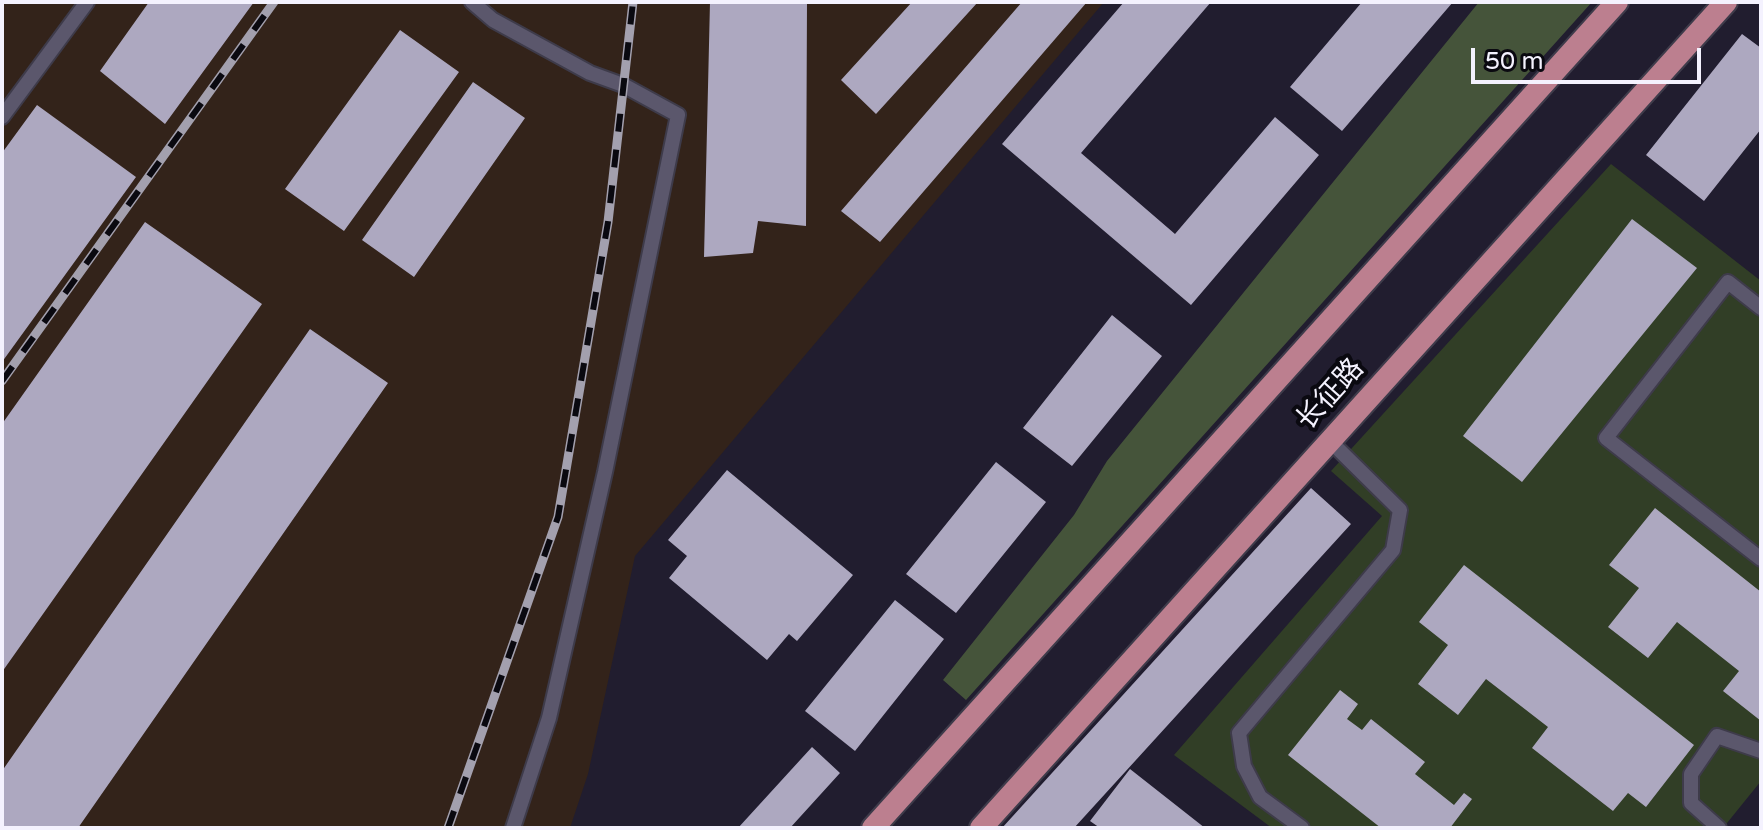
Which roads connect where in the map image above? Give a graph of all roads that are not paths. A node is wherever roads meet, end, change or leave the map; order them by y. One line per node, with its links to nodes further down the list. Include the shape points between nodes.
1 (87, 2): 5 (lane)
2 (472, 2): 10 (lane, via 493,20 678,115 549,718)
3 (1617, 2): 11 (main road, 长征路)
4 (1726, 2): 7 (main road, 长征路)
5 (2, 117)
6 (1761, 308): 8 (lane, via 1728,282 1606,438)
7 (1330, 441): 12 (main road, 长征路); 13 (lane, via 1400,510 1393,550 1239,733 1244,766 1260,797)
8 (1761, 559)
9 (1761, 751): 14 (lane, via 1717,736 1691,774 1691,803)
10 (513, 828)
11 (873, 828)
12 (981, 828)
13 (1302, 828)
14 (1719, 828)

